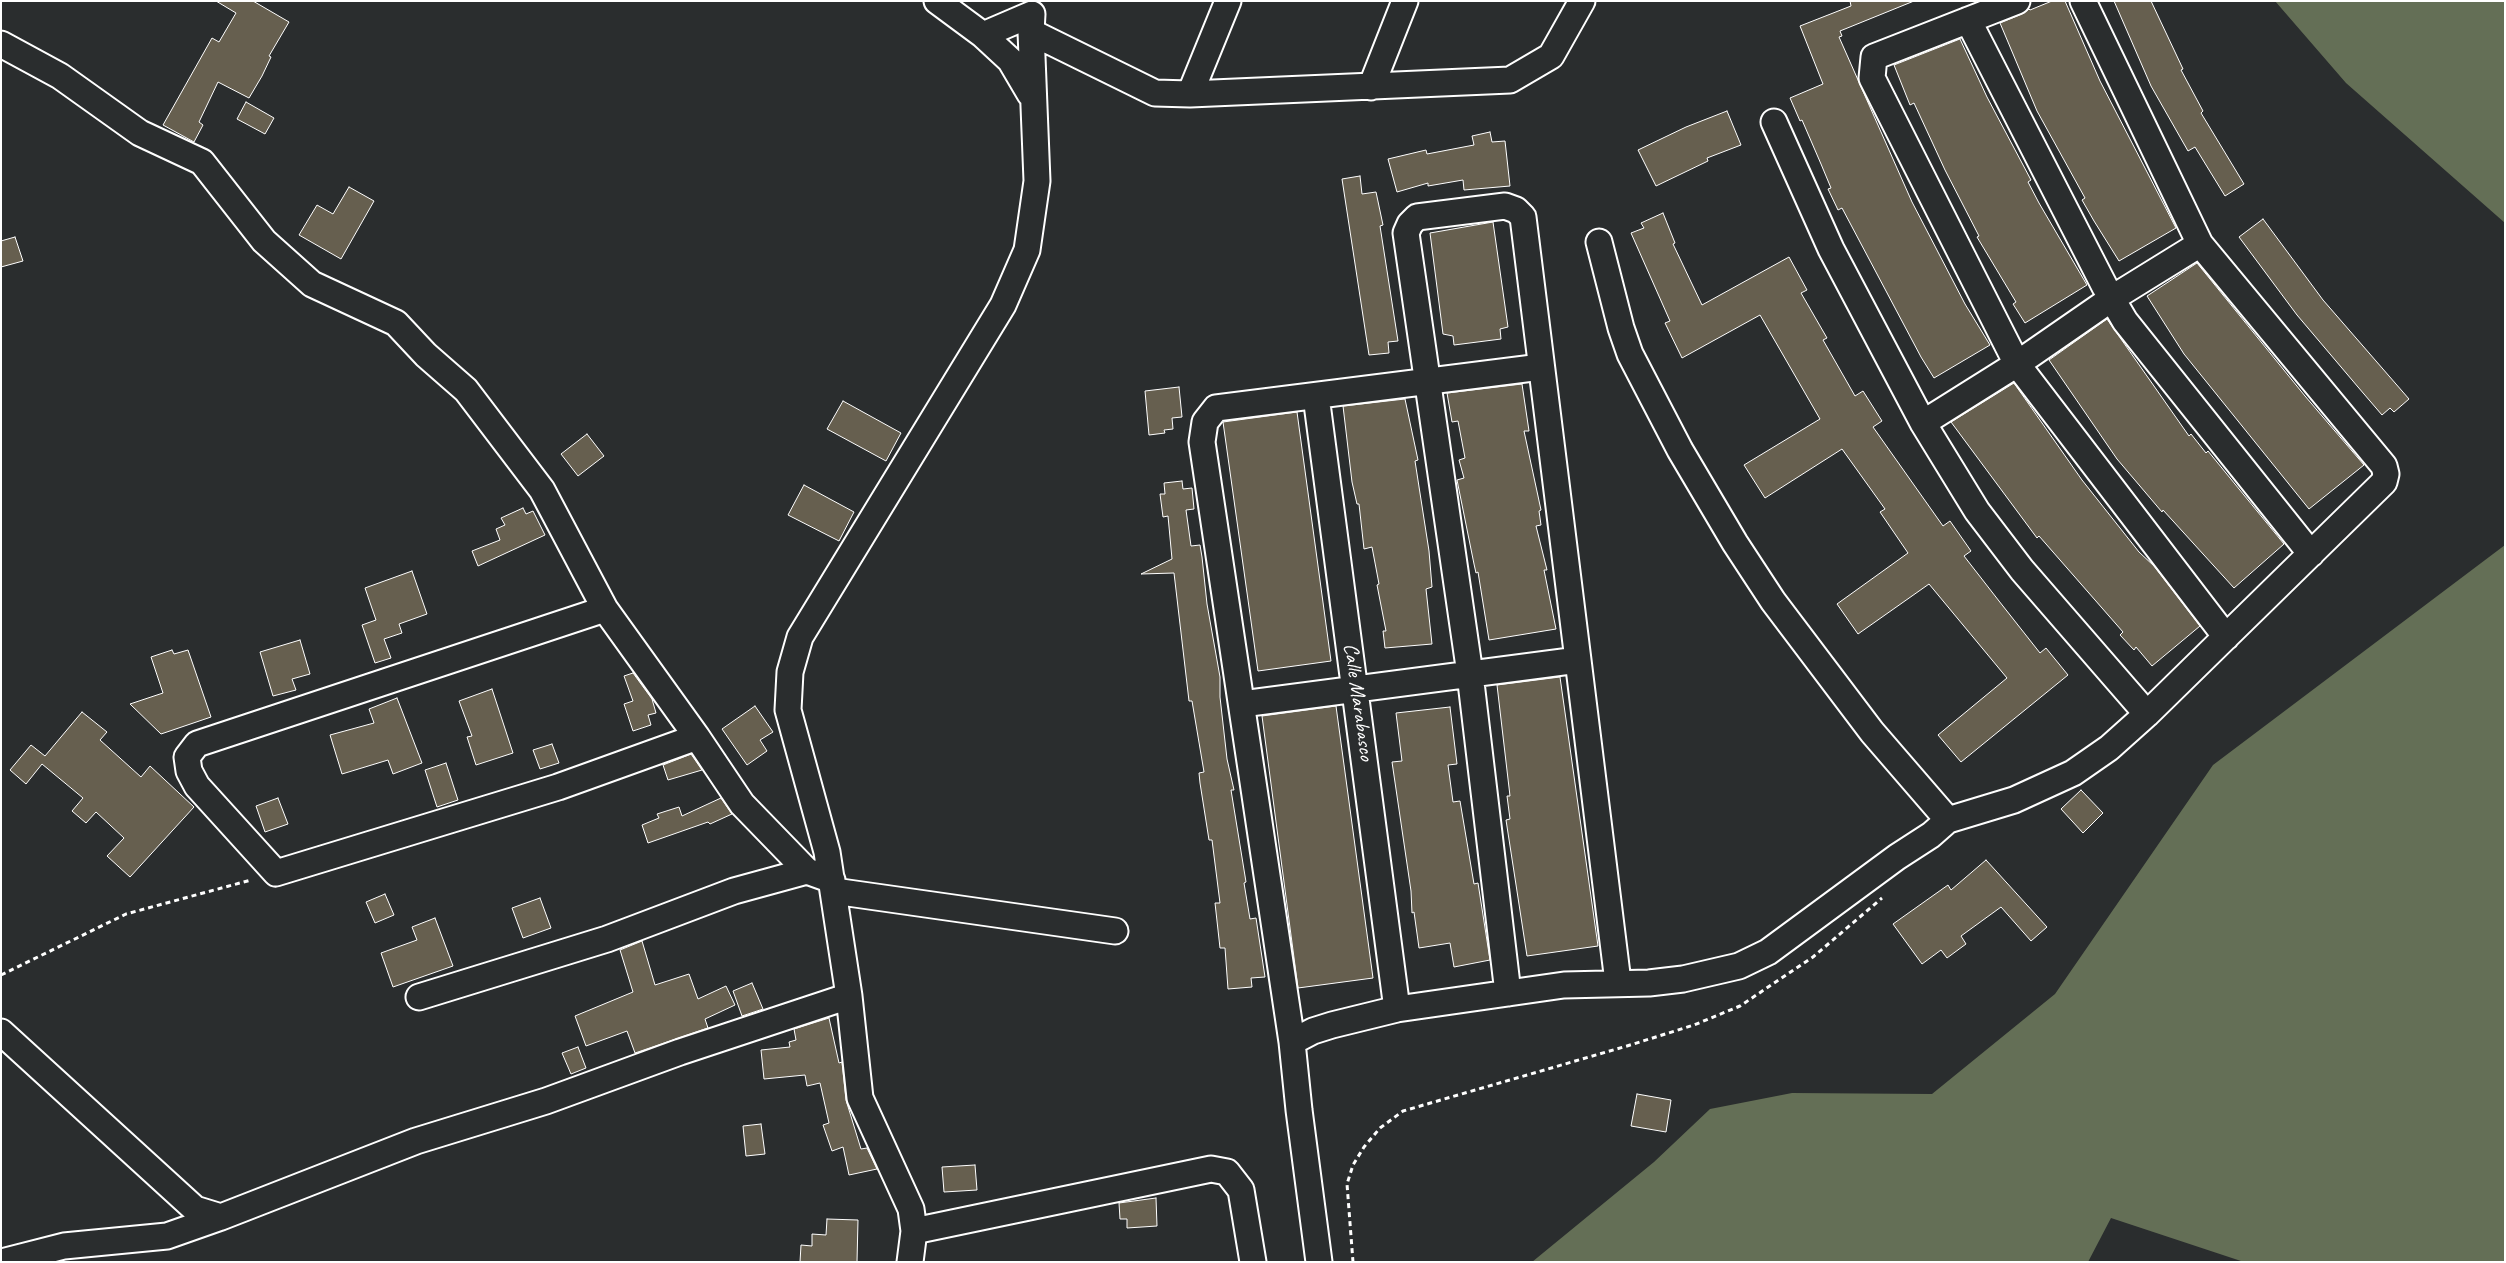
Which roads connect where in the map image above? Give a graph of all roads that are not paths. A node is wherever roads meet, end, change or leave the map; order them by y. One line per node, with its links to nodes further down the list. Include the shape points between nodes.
1 (936, 1): 9 (street)
2 (1228, 1): 12 (street)
3 (1405, 1): 11 (street)
4 (1582, 1): 11 (street, via 1551,56 1510,80)
5 (2017, 1): 8 (street)
6 (2083, 1): 16 (street)
7 (1033, 16): 9 (street); 12 (street, via 1155,93); 13 (street)
8 (1968, 20): 17 (street); 18 (street, via 1874,57 1872,78)
9 (983, 35): 13 (street, via 1010,60)
10 (1, 44): 24 (street, via 60,76 140,133 202,162 264,241 312,284 396,322 426,355 466,390 542,490)
11 (1371, 86): 12 (street)
12 (1190, 94)
13 (1032, 96): 34 (street, via 1037,181 1027,250 1004,305 800,637 790,672 788,710 828,852)
14 (1774, 122): 22 (street, via 1831,249)
15 (1599, 242): 32 (street, via 1630,354 1680,450 1735,543 1773,600 1866,724)
16 (2200, 244): 17 (street); 23 (street, via 2384,466 2384,482)
17 (2111, 299): 18 (street); 23 (street, via 2125,321)
18 (2016, 364): 22 (street); 25 (street)
19 (1542, 367): 20 (street); 20 (street, via 1523,217 1505,206 1417,217 1410,224 1406,234); 26 (street)
20 (1428, 381): 21 (street); 27 (street)
21 (1316, 396): 28 (street, Calle Marabasco); 29 (street, via 1216,408 1205,422 1202,442)
22 (1923, 423): 30 (street, via 1982,519)
23 (2311, 554): 25 (street)
24 (605, 609): 31 (street); 31 (street, via 196,744 187,757 189,771 197,786 276,873 558,787)
25 (2226, 637): 30 (street)
26 (1578, 660): 27 (street); 36 (street)
27 (1470, 674): 28 (street); 37 (street)
28 (1356, 689): 29 (street); 40 (street, Calle Marabasco)
29 (1242, 704): 42 (street)
30 (2147, 714): 32 (street, via 2109,748 2073,773 2014,800)
31 (697, 737): 33 (street, via 742,804)
32 (1948, 820): 36 (street, via 1768,952 1713,974 1649,983)
33 (806, 871): 34 (street); 39 (street, via 734,891 608,939)
34 (833, 885): 35 (street); 38 (street)
35 (1114, 931)
36 (1618, 982): 37 (street)
37 (1508, 993): 40 (street)
38 (849, 996): 43 (street, via 546,1101 416,1141); 44 (street, via 860,1098 911,1209)
39 (419, 997)
40 (1397, 1009): 42 (street, via 1332,1025)
41 (1, 1032): 43 (street, via 195,1209)
42 (1292, 1042): 48 (street)
43 (221, 1217): 45 (street, via 167,1236 64,1246)
44 (914, 1231): 46 (street); 47 (street, via 1211,1169 1227,1172 1241,1190)
45 (2, 1262)
46 (910, 1262)
47 (1253, 1262)
48 (1319, 1262)

